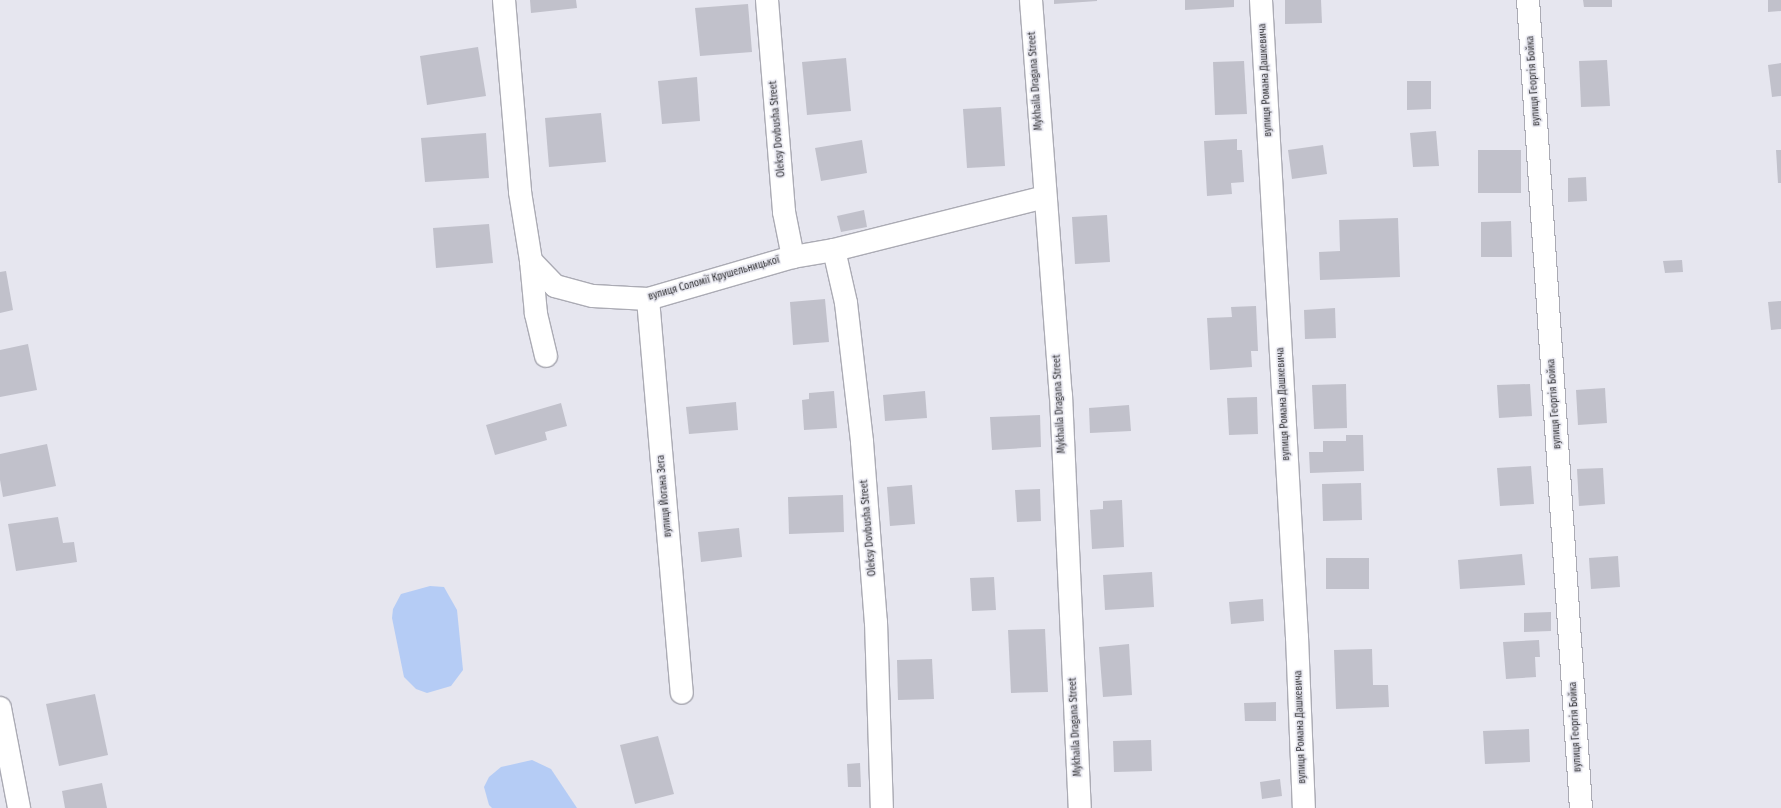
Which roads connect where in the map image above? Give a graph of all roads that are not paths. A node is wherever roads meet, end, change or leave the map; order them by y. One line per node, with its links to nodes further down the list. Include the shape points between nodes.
1 (504, 0): 9 (street, via 520,192)
2 (767, 0): 8 (street, Oleksy Dovbusha Street, via 784,212)
3 (1031, 0): 6 (street, Mykhaila Dragana Street)
4 (1261, 0): 17 (street, вулиця Романа Дашкевича, via 1297,637)
5 (1528, 0): 18 (street, вулиця Георгія Бойка)
6 (1045, 197): 7 (street, вулиця Соломії Крушельницької); 16 (street, Mykhaila Dragana Street, via 1061,395)
7 (834, 250): 8 (street, вулиця Соломії Крушельницької); 15 (street, Oleksy Dovbusha Street, via 846,303 863,450 876,622)
8 (794, 257): 10 (street, вулиця Соломії Крушельницької)
9 (531, 261): 10 (street, вулиця Соломії Крушельницької, via 556,286 593,296); 11 (street, via 536,314)
10 (648, 299): 12 (street, вулиця Йогана Зега)
11 (546, 356)
12 (682, 693)
13 (0, 708): 14 (street)
14 (19, 808)
15 (882, 808)
16 (1080, 808)
17 (1304, 808)
18 (1581, 808)

